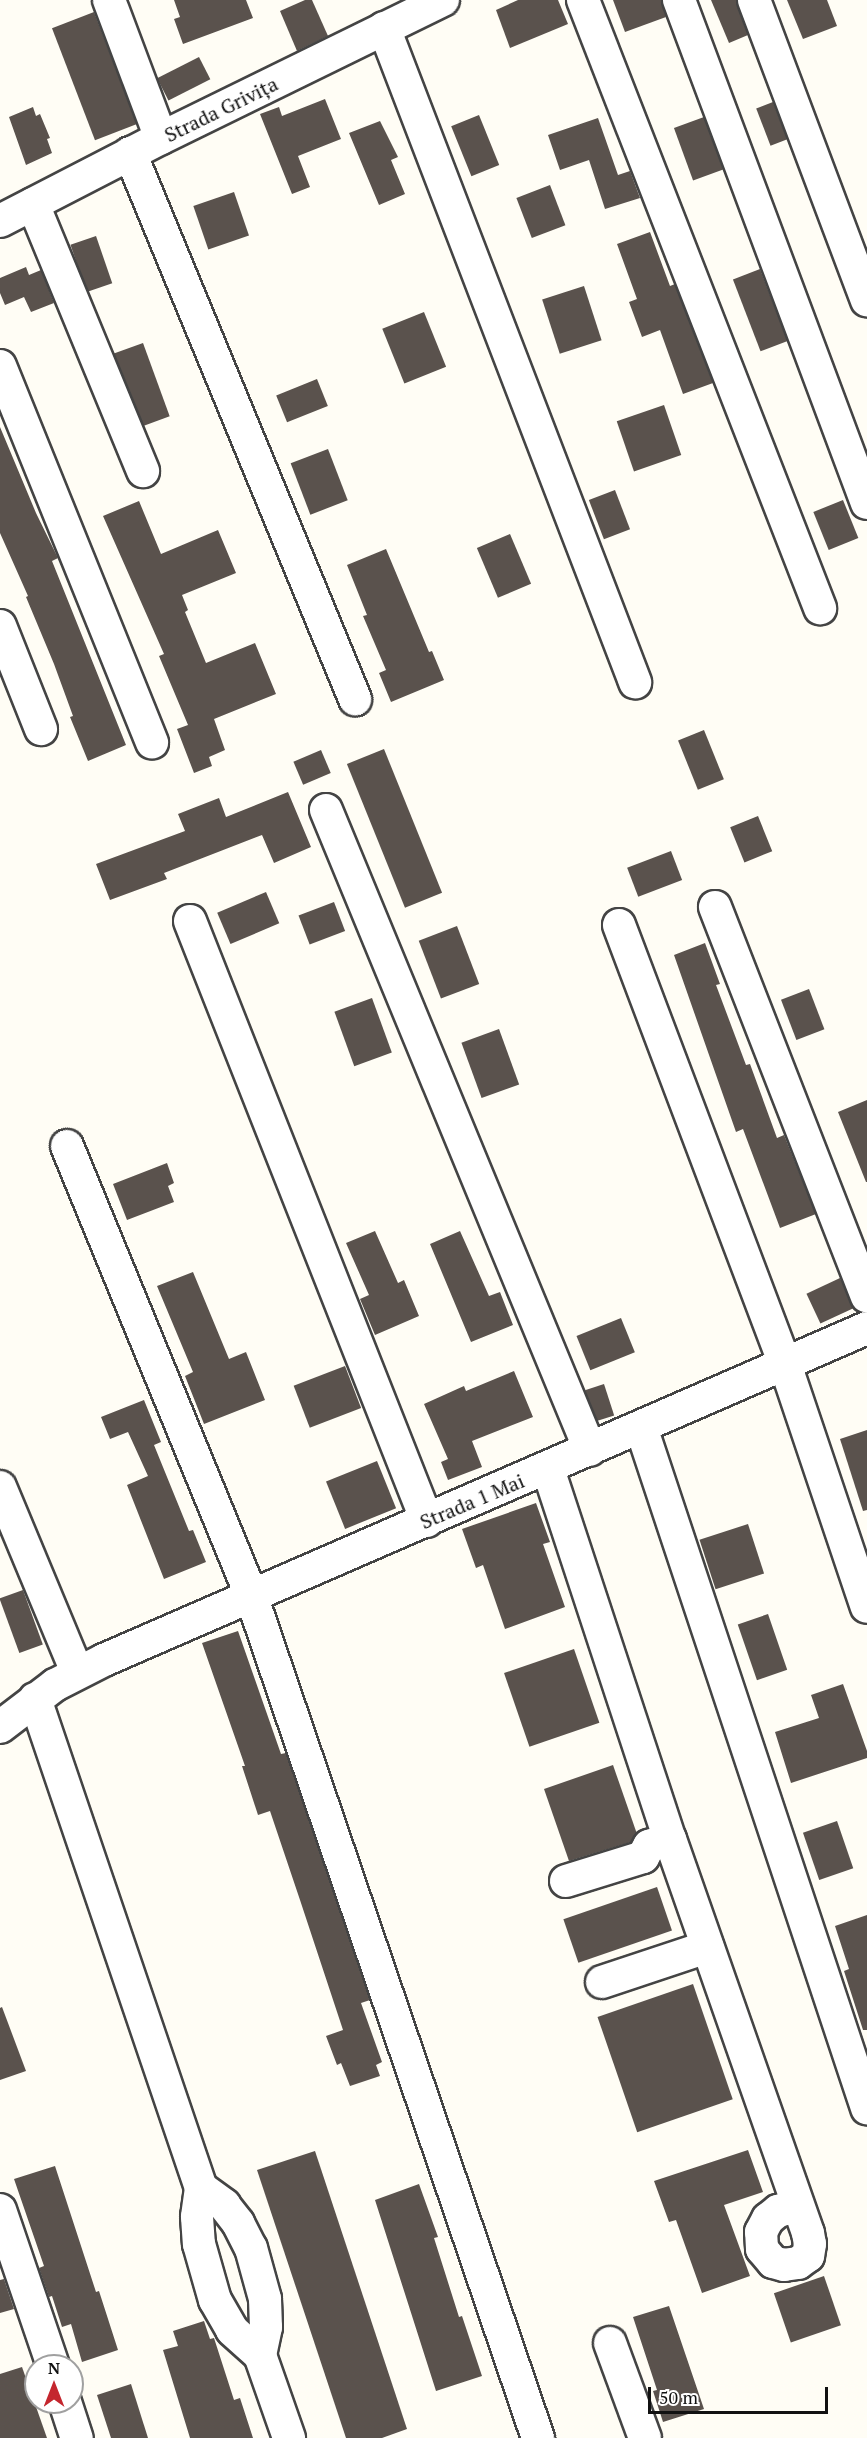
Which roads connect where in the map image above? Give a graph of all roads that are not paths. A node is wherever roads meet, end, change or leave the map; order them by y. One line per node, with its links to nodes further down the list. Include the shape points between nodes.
1 (108, 0): 7 (street)
2 (443, 0): 6 (street, Strada Grivița)
3 (583, 0): 15 (street)
4 (679, 0): 14 (street)
5 (754, 0): 11 (street)
6 (384, 28): 7 (street, Strada Grivița); 17 (street)
7 (162, 138): 8 (street, Strada Grivița)
8 (130, 153): 9 (street, Strada Grivița); 18 (street)
9 (33, 204): 10 (street, Strada Grivița); 13 (street)
10 (0, 221)
11 (867, 300)
12 (0, 366): 20 (street)
13 (143, 471)
14 (867, 503)
15 (820, 608)
16 (0, 626): 19 (street)
17 (635, 682)
18 (355, 699)
19 (40, 729)
20 (152, 742)
21 (326, 810): 30 (street)
22 (715, 907): 26 (street)
23 (190, 921): 33 (street)
24 (619, 925): 28 (street)
25 (67, 1146): 34 (street)
26 (867, 1296)
27 (867, 1328): 28 (street, Strada 1 Mai)
28 (785, 1364): 29 (street, Strada 1 Mai); 35 (street)
29 (641, 1427): 30 (street, Strada 1 Mai); 43 (street)
30 (590, 1450): 31 (street, Strada 1 Mai)
31 (548, 1469): 33 (street, Strada 1 Mai); 39 (street)
32 (0, 1487): 36 (street)
33 (427, 1521): 34 (street, Strada 1 Mai)
34 (251, 1595): 36 (street, Strada 1 Mai); 53 (street)
35 (867, 1606)
36 (77, 1672): 37 (street, Strada 1 Mai)
37 (35, 1699): 38 (street, Strada 1 Mai); 44 (street)
38 (0, 1727)
39 (670, 1839): 40 (street, via 649,1846 644,1857); 41 (street)
40 (566, 1881)
41 (707, 1947): 42 (street); 45 (street)
42 (602, 1982)
43 (867, 2108)
44 (201, 2188): 49 (street, via 196,2217 199,2244 215,2300 232,2330); 49 (street, via 224,2205 251,2248 265,2299 266,2327)
45 (797, 2206)
46 (0, 2210): 48 (street)
47 (610, 2343): 54 (street)
48 (49, 2354)
49 (260, 2355): 52 (street)
50 (69, 2414): 51 (street)
51 (77, 2438)
52 (289, 2438)
53 (538, 2438)
54 (645, 2438)

